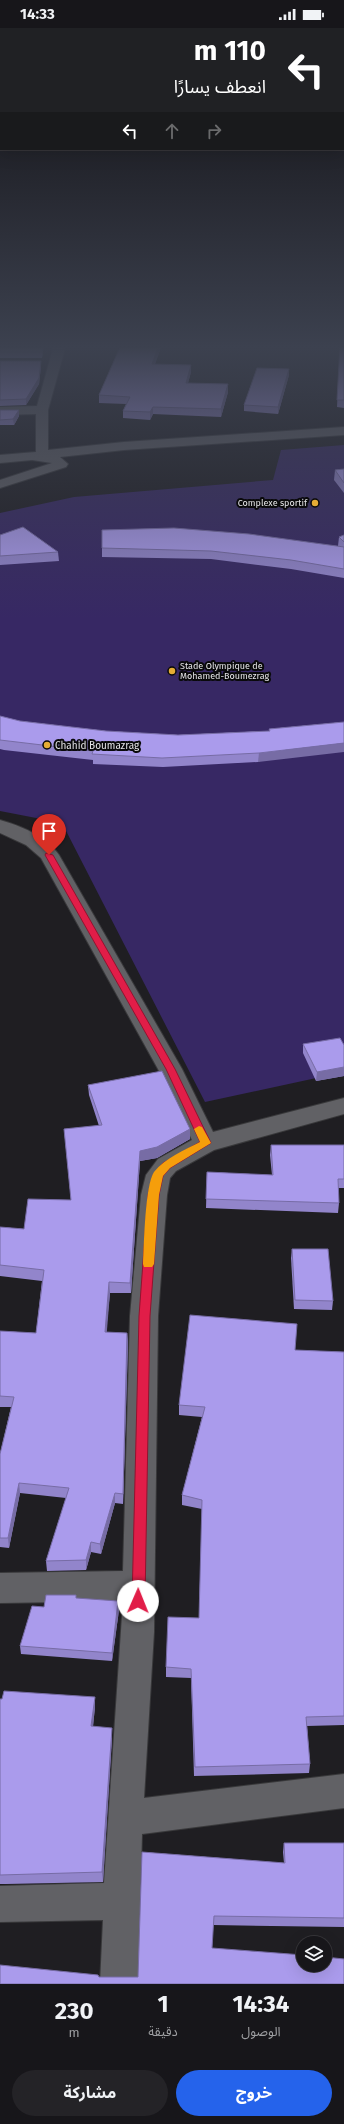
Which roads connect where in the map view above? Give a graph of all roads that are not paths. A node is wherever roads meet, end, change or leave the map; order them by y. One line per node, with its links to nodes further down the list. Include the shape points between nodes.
1 (42, 436): 3 (street)
2 (267, 436): 3 (street, via 124,446)
3 (42, 455): 4 (street); 5 (street, via 61,464)
4 (0, 459)
5 (0, 484)
6 (0, 826): 8 (street, via 40,845 49,855 170,1069)
7 (344, 1106): 8 (street)
8 (206, 1143): 9 (street, via 167,1165 158,1175 154,1195 144,1316)
9 (139, 1586): 10 (street); 12 (street)
10 (0, 1588)
11 (344, 1791): 12 (street)
12 (125, 1818): 13 (street)
13 (122, 1900): 14 (street); 15 (street)
14 (0, 1904)
15 (119, 1984)

